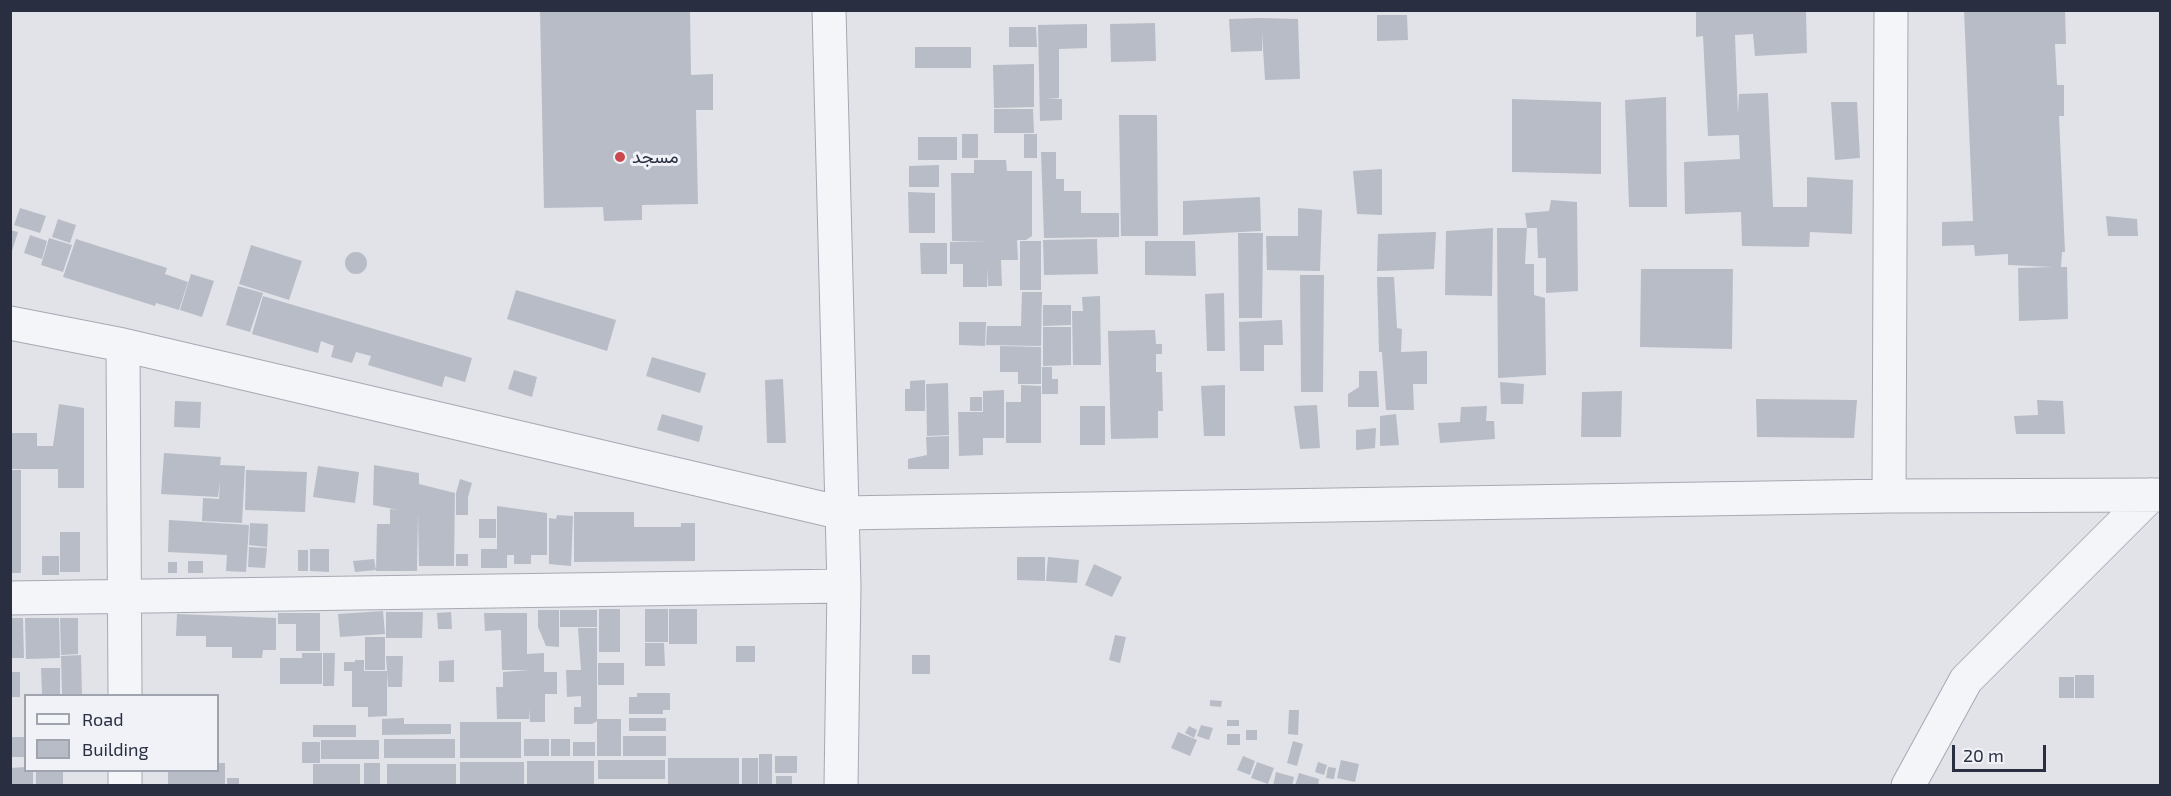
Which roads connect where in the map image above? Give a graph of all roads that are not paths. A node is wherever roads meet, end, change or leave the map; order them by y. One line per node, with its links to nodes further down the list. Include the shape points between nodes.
1 (829, 10): 7 (street)
2 (1891, 10): 6 (street)
3 (10, 323): 4 (street)
4 (123, 345): 7 (street); 9 (street)
5 (2156, 495): 6 (street); 13 (street, via 1966,680)
6 (1889, 496): 7 (street)
7 (842, 513): 8 (street)
8 (844, 586): 9 (street); 12 (street)
9 (125, 597): 10 (street); 11 (street)
10 (10, 598)
11 (125, 694)
12 (841, 786)
13 (1908, 786)

